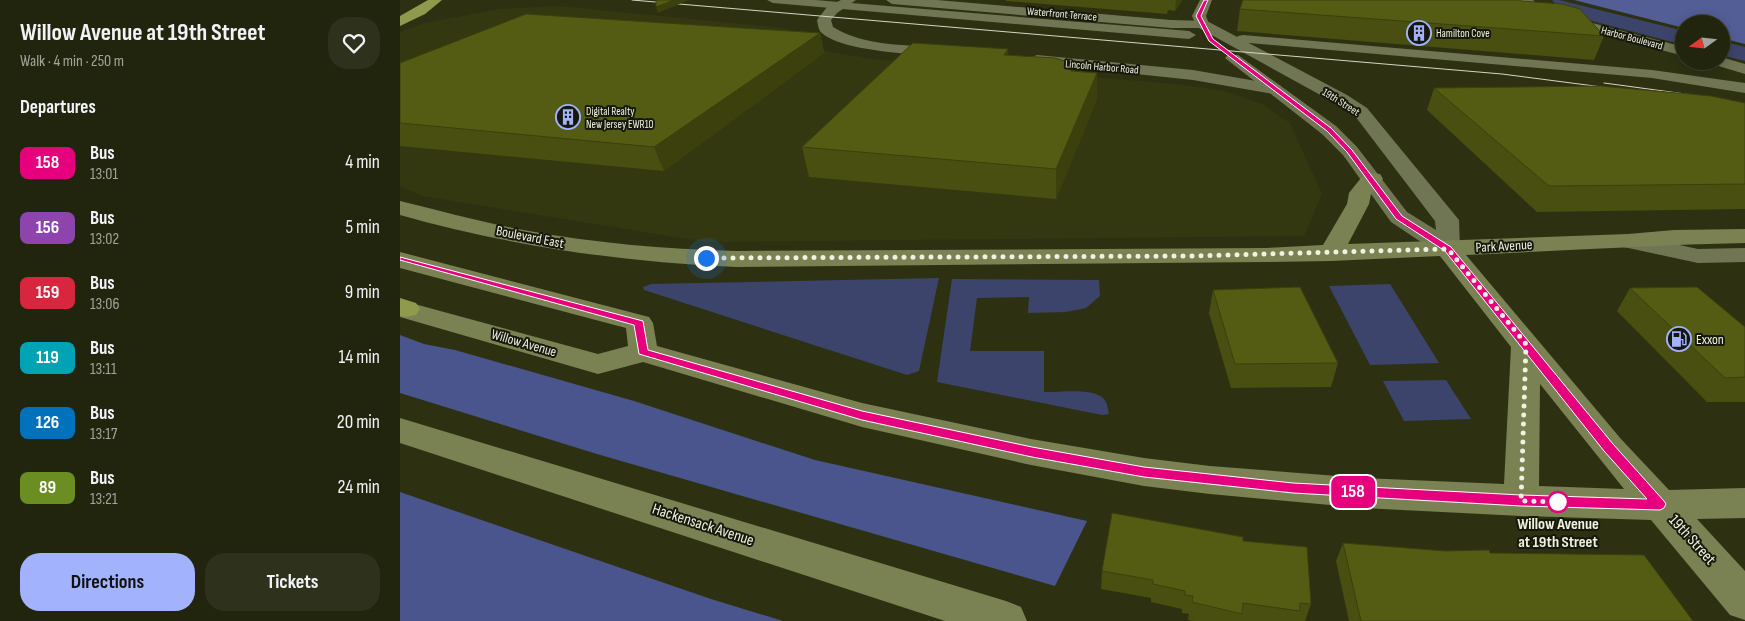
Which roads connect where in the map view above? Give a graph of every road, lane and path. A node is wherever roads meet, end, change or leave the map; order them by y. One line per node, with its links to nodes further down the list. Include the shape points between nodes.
1 (436, 0): 7 (highway)
2 (773, 0): 9 (street)
3 (850, 0): 12 (street, via 826,16 823,23 826,29 845,39 877,45)
4 (892, 0): 8 (street, Waterfront Terrace)
5 (1206, 0): 8 (street, via 1198,16)
6 (1526, 0): 11 (street, Harbor Boulevard, via 1534,9 1548,16)
7 (400, 22)
8 (1202, 24): 17 (street, 19th Street, via 1210,40); 18 (street, 19th Street, via 1348,104 1361,112)
9 (1189, 35)
10 (1243, 40): 16 (street, via 1652,74)
11 (1675, 50)
12 (956, 53)
13 (1025, 59): 17 (street, Lincoln Harbor Road, via 1193,75)
14 (1730, 64): 15 (street)
15 (1745, 68)
16 (1745, 88)
17 (1274, 89): 18 (street, Lincoln Harbor Road, via 1318,102); 19 (street, 19th Street, via 1329,130)
18 (1376, 131): 23 (street, 19th Street, via 1447,220)
19 (1372, 179): 23 (street, 19th Street, via 1399,218); 24 (main road, via 1360,193 1358,204)
20 (400, 208): 26 (main road, Boulevard East, via 526,237)
21 (1745, 236): 22 (main road, Park Avenue)
22 (1628, 241): 23 (main road, Park Avenue); 25 (street, Park Avenue, via 1698,256)
23 (1448, 249): 24 (main road, Park Avenue); 29 (main road, 19th Street)
24 (1330, 254): 26 (main road, Park Avenue, via 746,259)
25 (1745, 255)
26 (661, 256)
27 (400, 260): 30 (main road, via 639,323)
28 (402, 308): 30 (main road, Willow Avenue, via 598,364)
29 (1526, 344): 32 (main road); 34 (main road, 19th Street, via 1609,448)
30 (643, 352): 32 (main road, via 862,415 1091,463 1293,488)
31 (400, 430): 36 (main road, Hackensack Avenue)
32 (1521, 501): 34 (main road)
33 (1745, 503): 34 (main road)
34 (1660, 504): 35 (main road, 19th Street)
35 (1745, 601)
36 (1006, 621)

